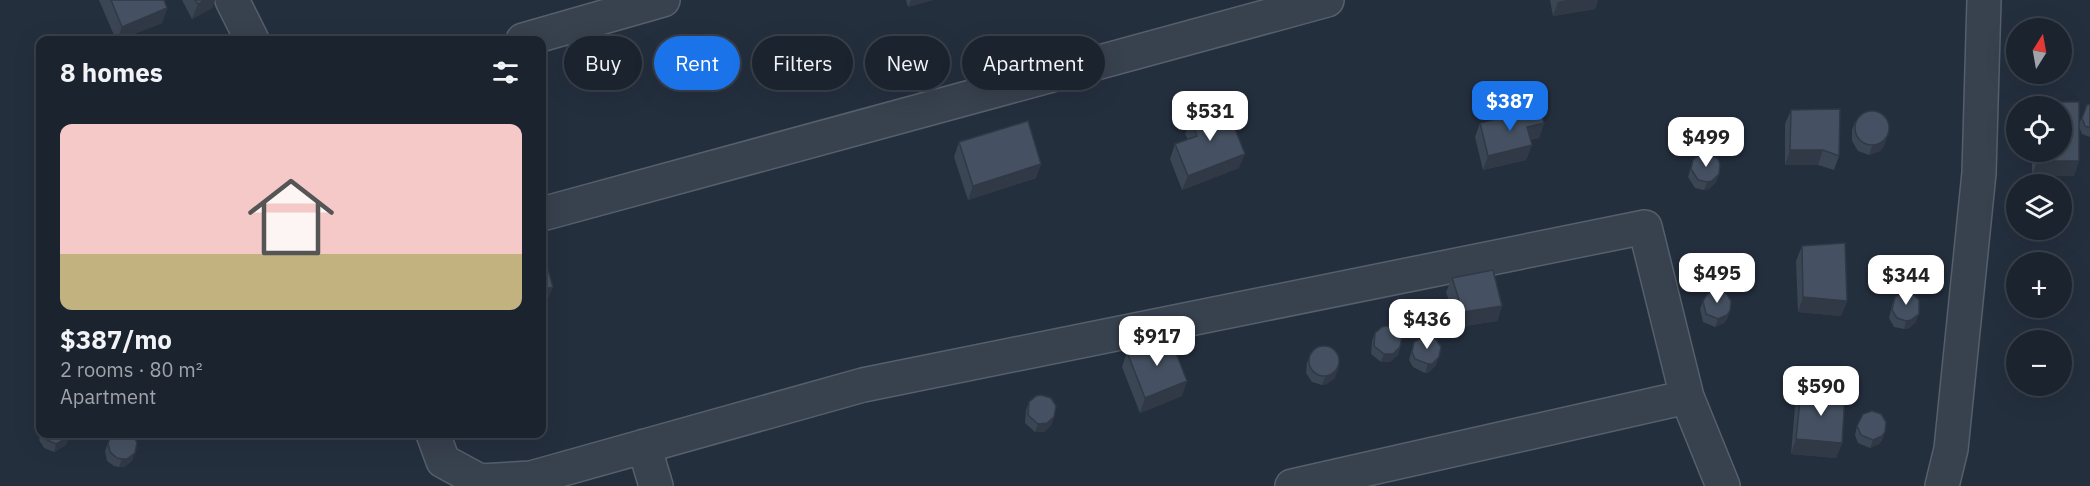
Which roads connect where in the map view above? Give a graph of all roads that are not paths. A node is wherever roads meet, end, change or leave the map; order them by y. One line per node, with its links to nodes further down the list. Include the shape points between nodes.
1 (232, 0): 5 (street)
2 (663, 0): 6 (street)
3 (1327, 0): 7 (street)
4 (1984, 0): 15 (street, via 1979,172 1951,449)
5 (250, 36)
6 (537, 36)
7 (546, 213)
8 (1687, 397): 10 (street, via 1645,227 863,385); 13 (street); 14 (street)
9 (434, 438): 11 (street, via 443,461 480,481)
10 (644, 446): 11 (street); 12 (street)
11 (536, 482)
12 (656, 486)
13 (1292, 486)
14 (1723, 486)
15 (1942, 486)

